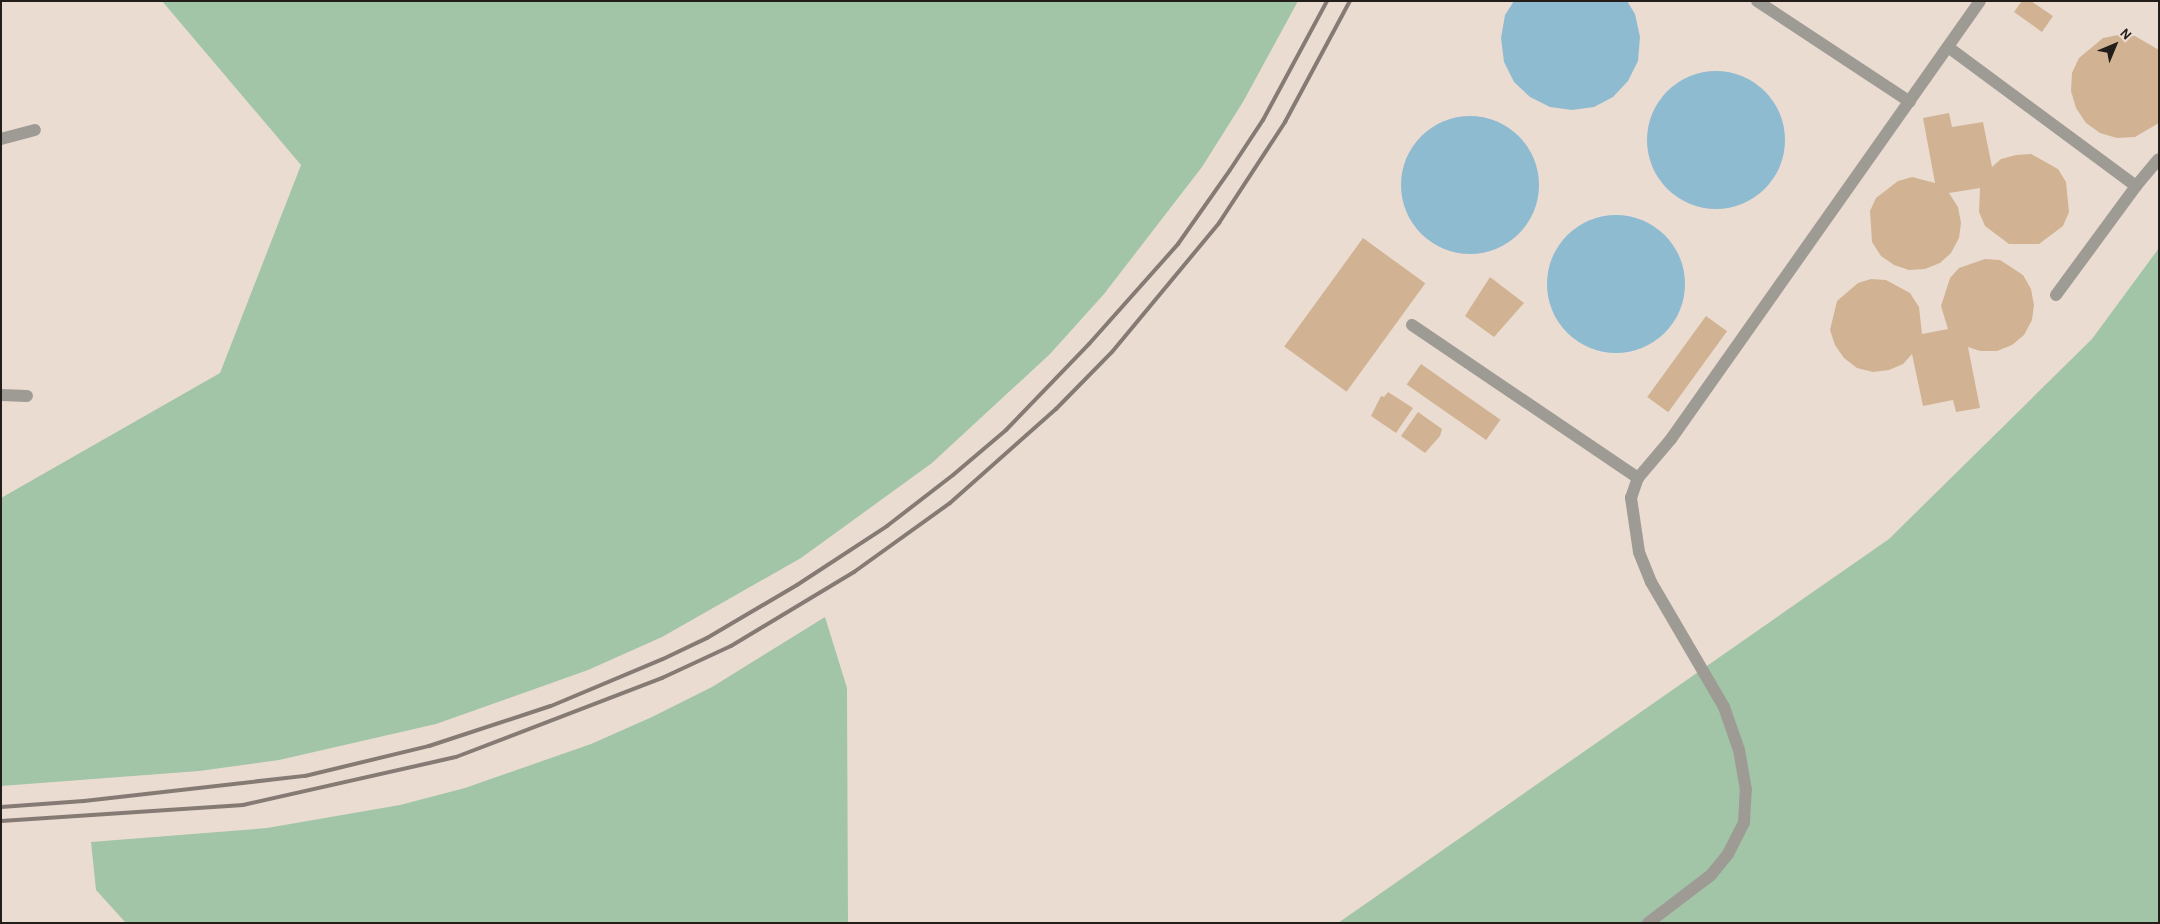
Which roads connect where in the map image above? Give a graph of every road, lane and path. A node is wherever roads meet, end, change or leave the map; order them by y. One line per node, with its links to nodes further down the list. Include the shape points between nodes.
1 (1758, 1): 4 (lane)
2 (1980, 1): 3 (lane)
3 (1948, 47): 4 (lane); 8 (lane)
4 (1910, 102): 13 (lane, via 1671,439)
5 (35, 130): 6 (lane)
6 (1, 139)
7 (2159, 158): 8 (lane)
8 (2136, 186): 9 (lane)
9 (2056, 294)
10 (1412, 325): 13 (lane)
11 (1, 395): 12 (lane)
12 (27, 396)
13 (1638, 478): 14 (lane, via 1631,498 1639,552 1650,582 1724,707 1739,750 1746,790 1744,823 1728,854 1711,874)
14 (1648, 923)

